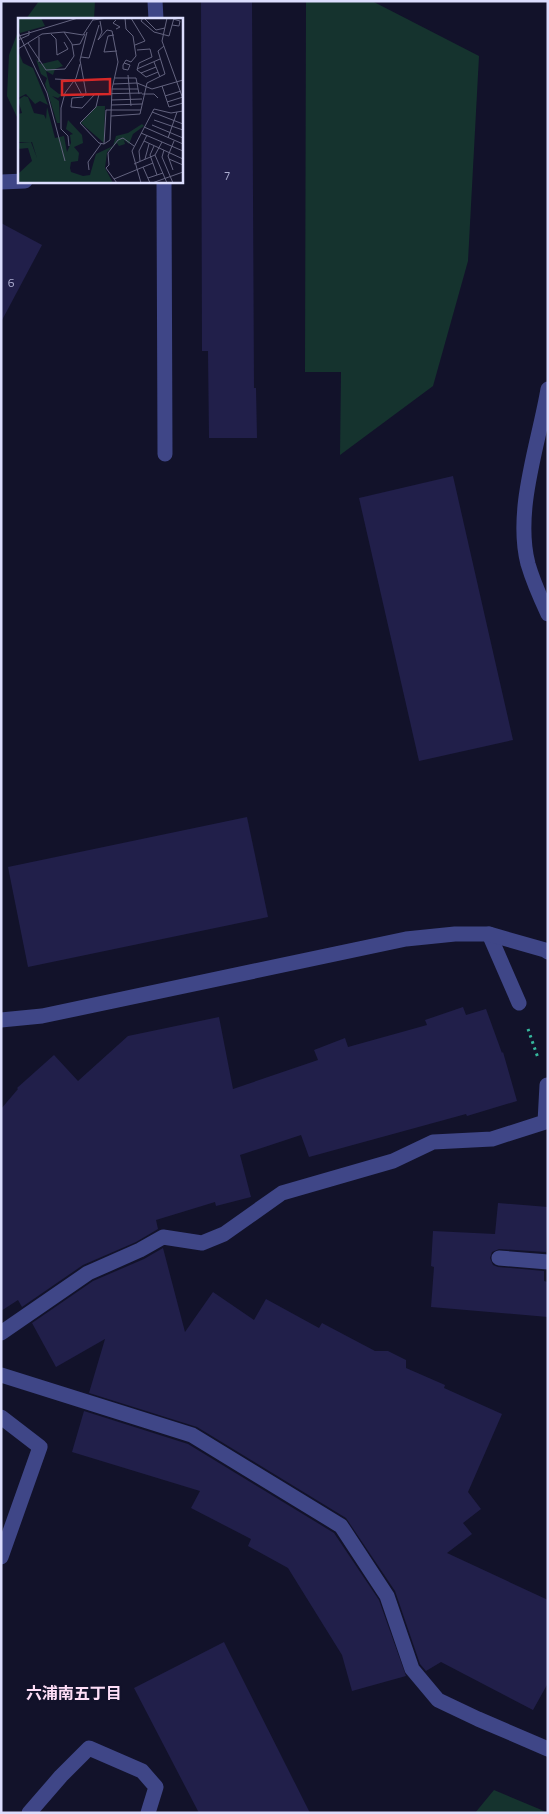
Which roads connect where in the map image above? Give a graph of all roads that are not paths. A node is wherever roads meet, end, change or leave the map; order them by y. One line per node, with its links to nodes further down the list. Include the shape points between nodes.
1 (155, 1): 2 (street)
2 (156, 18)
3 (18, 181): 4 (street)
4 (1, 182)
5 (164, 182): 8 (street)
6 (548, 389): 7 (street)
7 (545, 419): 9 (street, via 529,483 524,536 528,562)
8 (165, 454)
9 (548, 614)
10 (489, 934): 11 (street); 12 (street); 13 (street, via 406,938 42,1016)
11 (548, 952)
12 (519, 1003)
13 (1, 1020)
14 (548, 1085): 17 (street, via 545,1122 492,1139 433,1142 393,1161 282,1193 224,1234 202,1243 163,1237 88,1273)
15 (499, 1258): 16 (street)
16 (548, 1262)
17 (1, 1332)
18 (1, 1375): 21 (street, via 192,1435 341,1526 387,1596 412,1669 438,1700)
19 (1, 1417): 20 (street, via 40,1448)
20 (1, 1557)
21 (548, 1749)
22 (29, 1813): 23 (street, via 89,1748 142,1771 156,1787)
23 (148, 1813)

